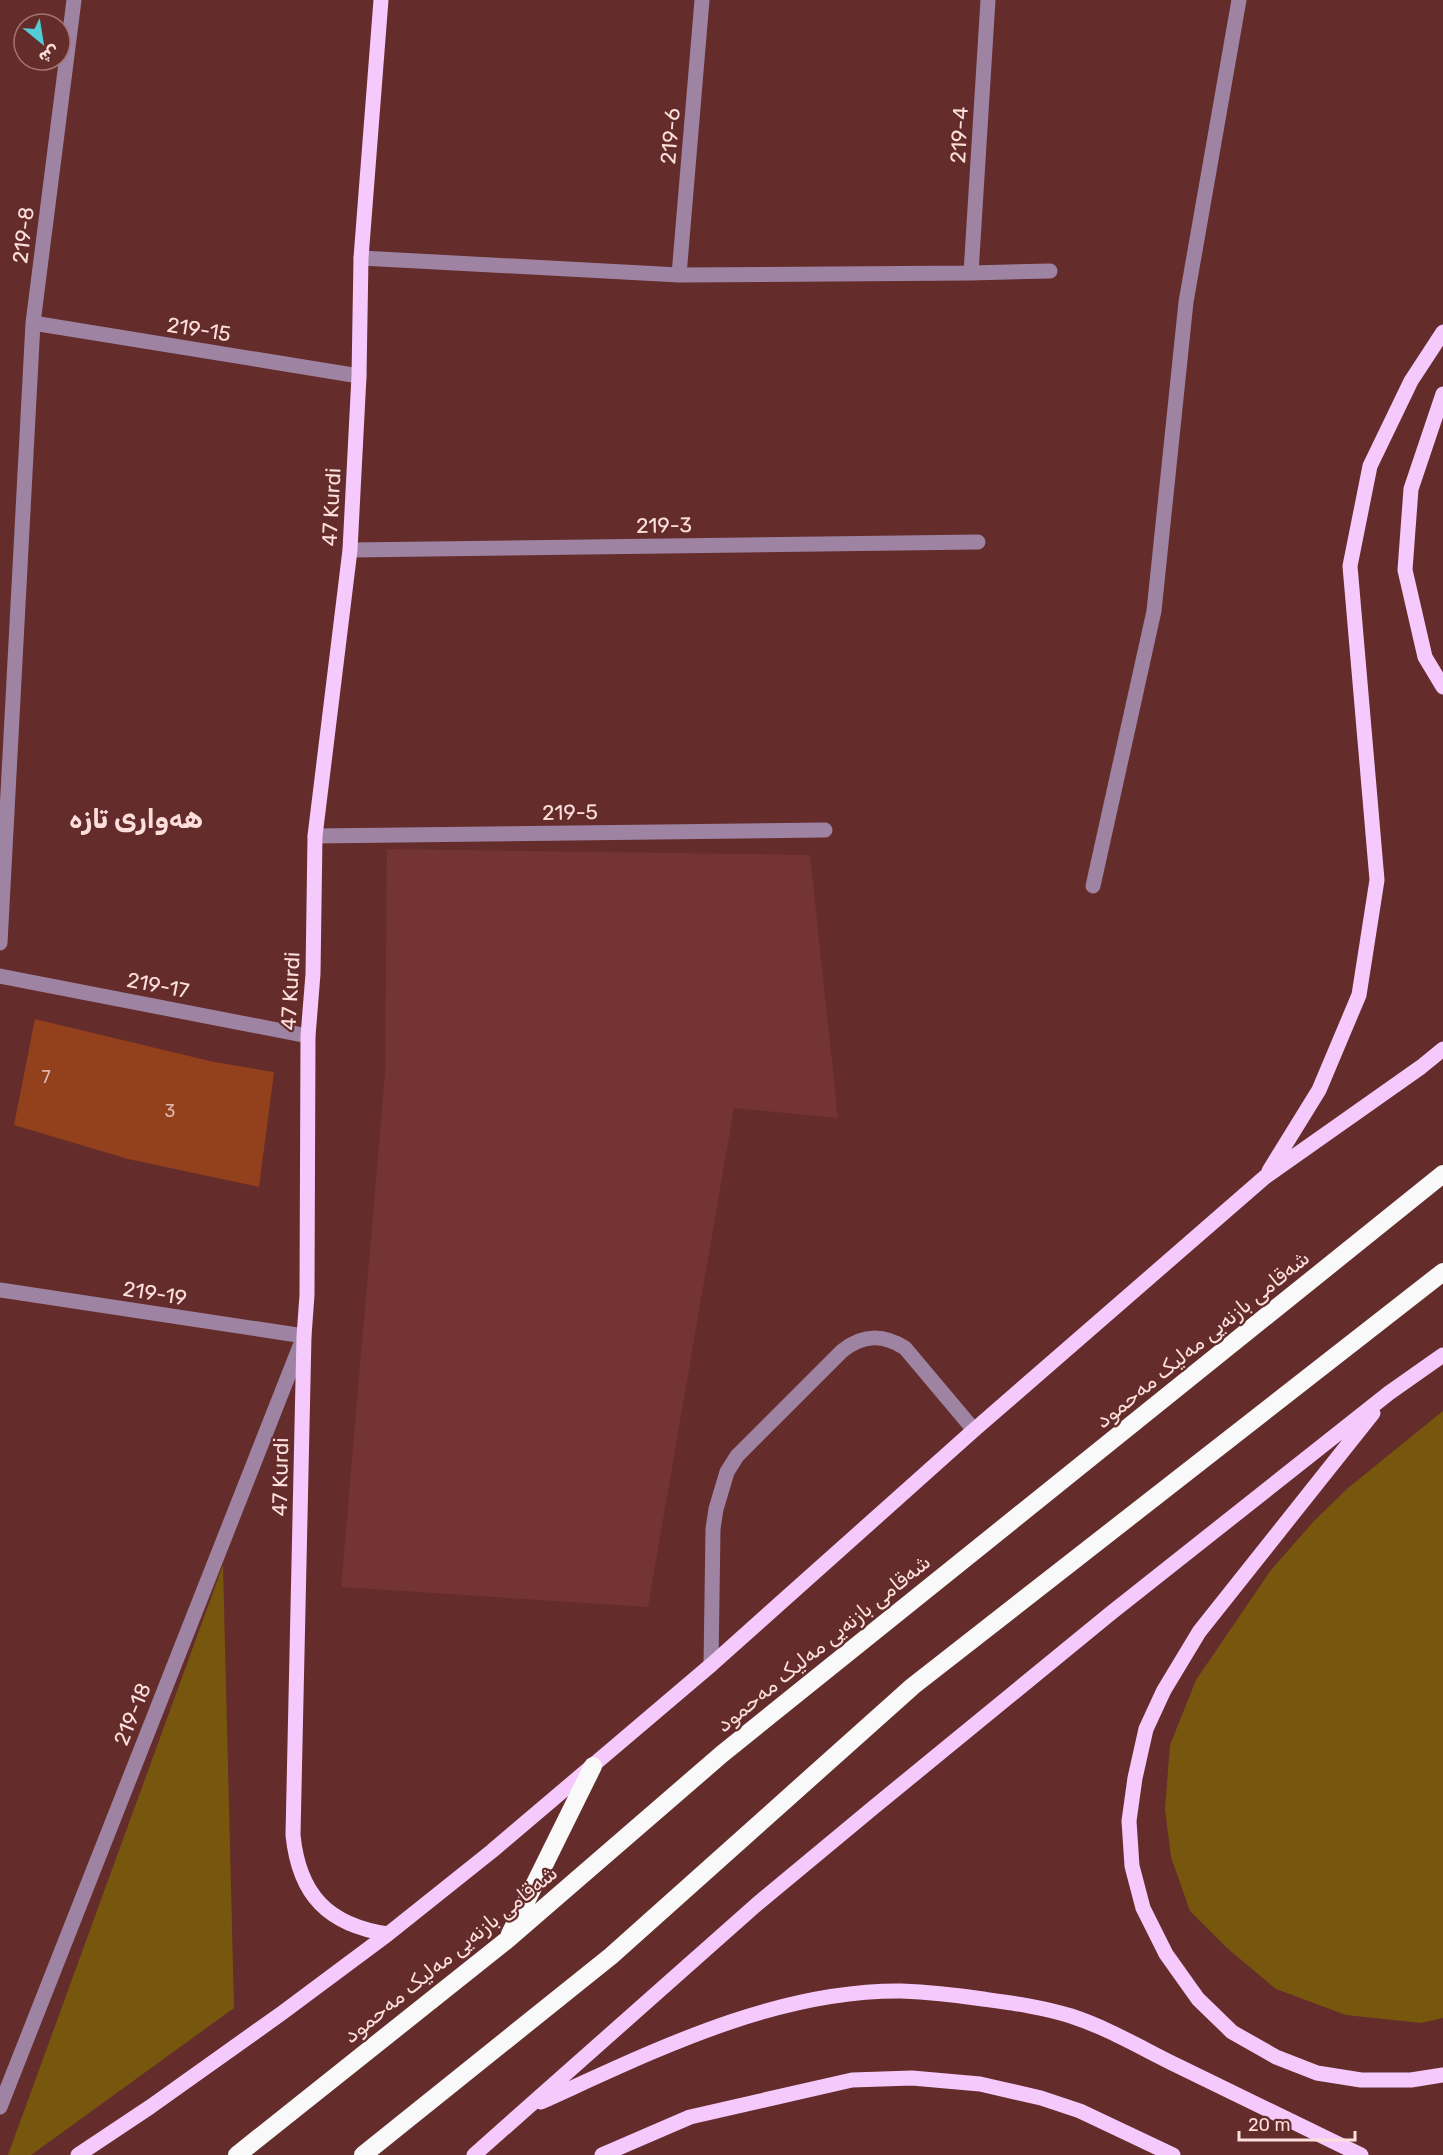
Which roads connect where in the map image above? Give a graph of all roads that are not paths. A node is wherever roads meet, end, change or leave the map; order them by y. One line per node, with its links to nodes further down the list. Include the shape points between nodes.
1 (74, 0): 10 (street, 219-8)
2 (381, 0): 6 (main road, 47 Kurdi)
3 (702, 0): 9 (street, 219-6)
4 (988, 0): 8 (street, 219-4)
5 (1239, 0): 19 (street, via 1186,302 1154,611)
6 (361, 258): 9 (street); 12 (main road, 47 Kurdi)
7 (1050, 271): 8 (street)
8 (971, 273): 9 (street)
9 (679, 275)
10 (33, 323): 12 (street, 219-15); 20 (street, 219-8)
11 (1443, 332): 25 (main road, via 1411,381 1370,466 1350,566 1377,880 1359,995 1319,1090)
12 (358, 376): 15 (main road, 47 Kurdi)
13 (1443, 394): 16 (main road, via 1411,489 1406,570 1425,657)
14 (978, 542): 15 (street, 219-3)
15 (350, 550): 18 (main road, 47 Kurdi)
16 (1443, 687)
17 (825, 830): 18 (street, 219-5)
18 (315, 836): 22 (main road, 47 Kurdi)
19 (1093, 886)
20 (0, 943)
21 (0, 976): 22 (street, 219-17)
22 (308, 1036): 28 (main road, 47 Kurdi, via 308,1295)
23 (1443, 1049): 25 (main road)
24 (1443, 1174): 35 (highway, شەقامی بازنەیی مەلیک مەحمود, via 722,1754)
25 (1265, 1177): 31 (main road)
26 (1443, 1272): 41 (highway, via 913,1686 611,1956)
27 (0, 1290): 28 (street, 219-19)
28 (304, 1336): 34 (main road, 47 Kurdi, via 295,1856 313,1896 328,1911 356,1927); 37 (street, 219-18)
29 (1443, 1355): 30 (main road)
30 (1389, 1393): 36 (main road, via 1206,1623 1164,1690 1146,1730 1134,1778 1130,1821 1132,1866 1143,1908 1166,1954 1198,1999 1232,2032 1276,2057 1317,2073 1361,2080 1411,2080); 38 (main road, via 874,1807 747,1913)
31 (974, 1430): 32 (main road); 32 (street, via 905,1348 895,1342 884,1338 861,1339 842,1351 737,1456 727,1472 713,1529)
32 (711, 1665): 33 (main road)
33 (593, 1766): 34 (main road); 35 (highway)
34 (388, 1934): 39 (main road, via 150,2108)
35 (507, 1940): 40 (highway, شەقامی بازنەیی مەلیک مەحمود)
36 (1443, 2075)
37 (0, 2107)
38 (527, 2108): 42 (main road); 45 (main road, via 682,2039 734,2021 799,2003 901,1991 960,1995 1071,2016)
39 (78, 2155)
40 (237, 2155)
41 (363, 2155)
42 (474, 2155)
43 (602, 2155): 44 (main road, via 690,2117 852,2080 912,2078 980,2084 1041,2098 1080,2111)
44 (1173, 2155)
45 (1361, 2155)

